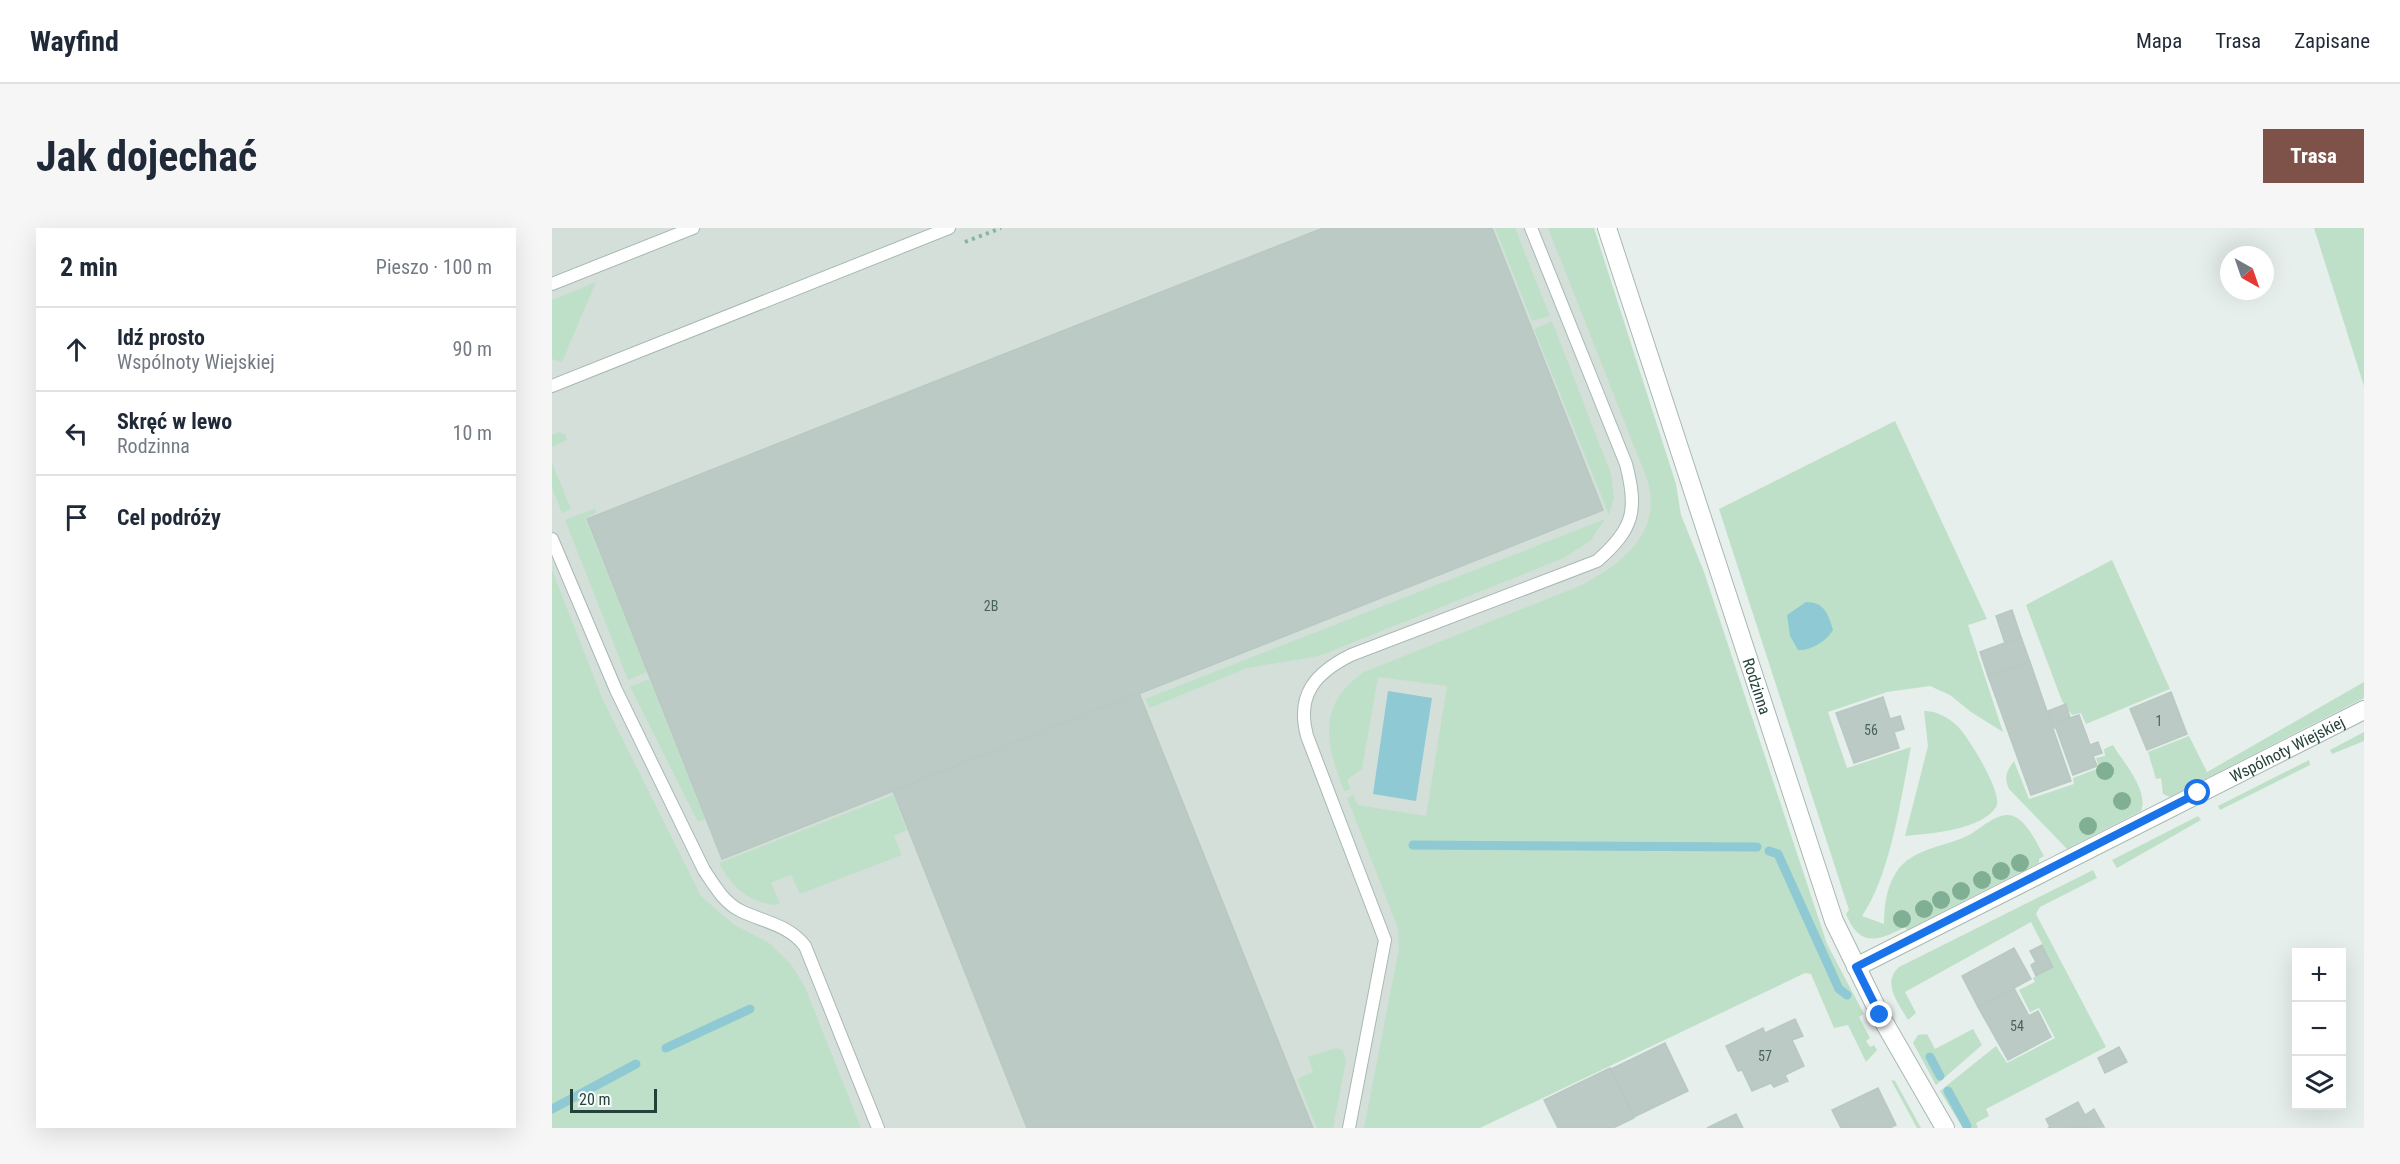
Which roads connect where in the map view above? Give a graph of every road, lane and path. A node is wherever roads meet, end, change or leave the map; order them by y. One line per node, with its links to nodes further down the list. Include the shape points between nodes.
1 (693, 228): 5 (lane)
2 (949, 228): 6 (lane)
3 (1531, 228): 11 (lane, via 1626,464 1634,499 1632,516 1625,533 1597,561 1351,654 1320,676 1307,694 1302,708 1307,736 1385,940)
4 (1607, 228): 9 (street, Rodzinna, via 1824,893)
5 (552, 284)
6 (552, 386)
7 (552, 539): 10 (lane, via 616,690 704,870 716,889 740,910 786,929 805,946)
8 (2364, 710): 9 (street, Wspólnoty Wiejskiej)
9 (1856, 967): 12 (street, Rodzinna)
10 (878, 1128)
11 (1349, 1128)
12 (1945, 1128)

